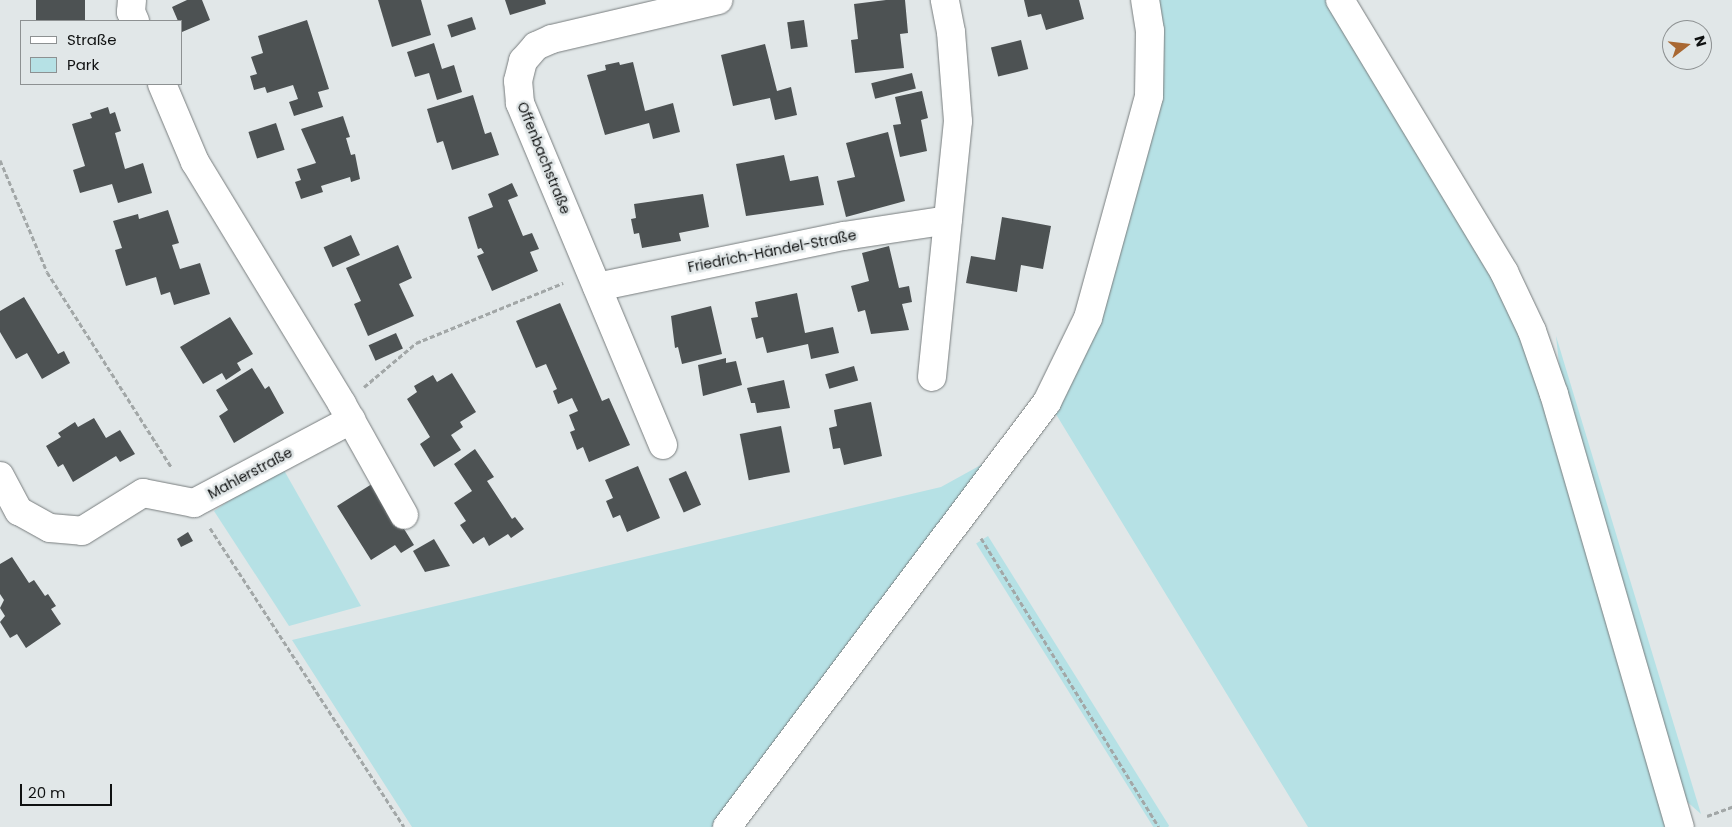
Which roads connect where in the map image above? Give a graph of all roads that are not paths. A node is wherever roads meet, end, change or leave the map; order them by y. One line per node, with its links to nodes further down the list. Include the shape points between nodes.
1 (132, 0): 6 (street, via 131,12)
2 (718, 0): 9 (street, Offenbachstraße, via 552,39 536,46 523,61 518,81 520,102)
3 (945, 0): 8 (street, via 952,32 958,121)
4 (1145, 0): 15 (street, via 1150,31 1149,96 1088,318 1047,402 966,514)
5 (1340, 0): 16 (street, via 1504,272 1532,331 1554,394)
6 (135, 20)
7 (162, 85): 11 (street, via 195,162)
8 (948, 220): 9 (street, Friedrich-Händel-Straße); 10 (street)
9 (594, 279): 12 (street, Offenbachstraße)
10 (932, 377)
11 (347, 412): 13 (street, Mahlerstraße, via 194,503 143,493 82,531 50,528 19,511); 14 (street)
12 (663, 445)
13 (0, 476)
14 (404, 514)
15 (727, 827)
16 (1680, 827)

